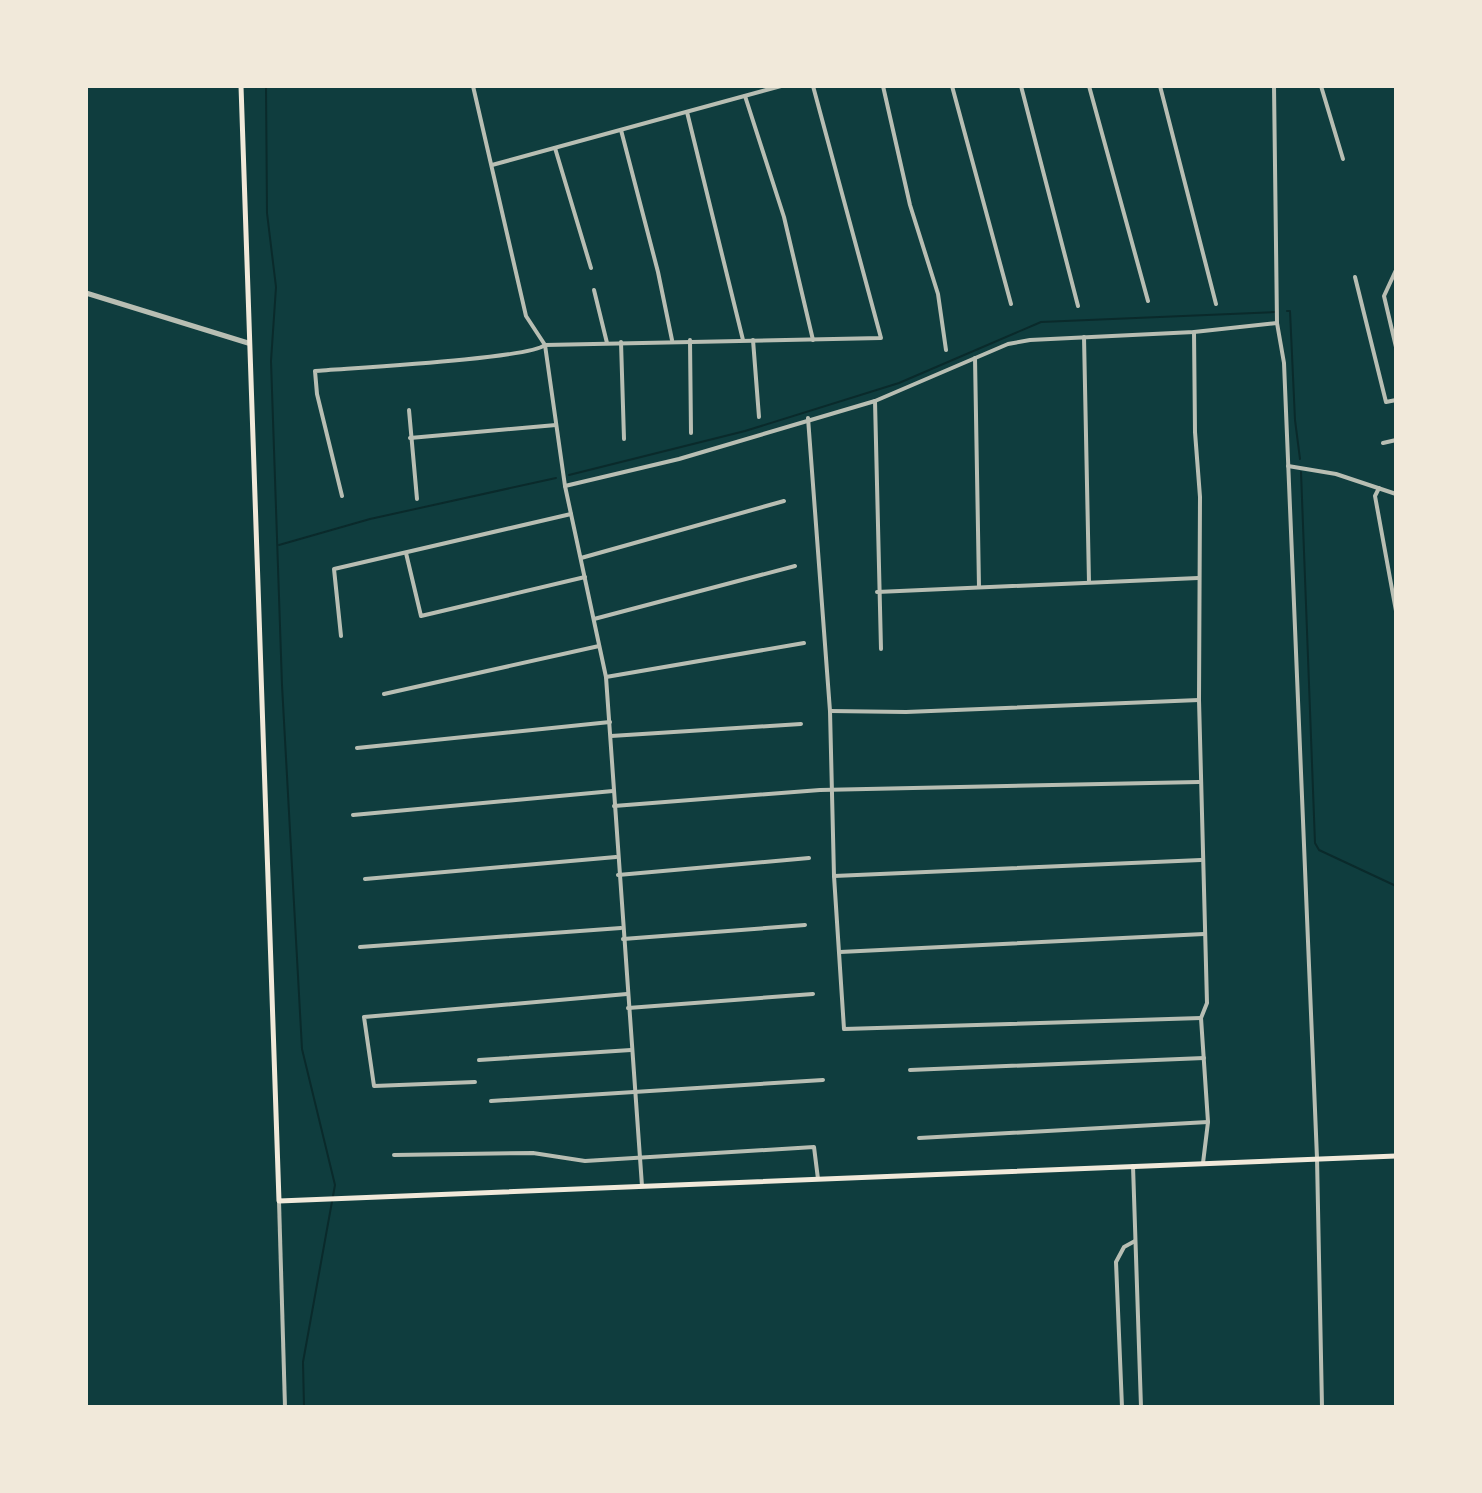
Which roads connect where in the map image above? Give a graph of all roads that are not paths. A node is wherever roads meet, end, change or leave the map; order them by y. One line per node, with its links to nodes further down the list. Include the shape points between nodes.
1 (241, 86): 36 (main road)
2 (473, 86): 17 (street)
3 (781, 86): 12 (street)
4 (813, 86): 34 (street, via 881,338)
5 (883, 86): 40 (street, via 910,205 938,294)
6 (952, 86): 24 (street)
7 (1021, 86): 26 (street)
8 (1089, 86): 23 (street)
9 (1160, 86): 25 (street)
10 (1274, 86): 27 (street)
11 (1321, 86): 16 (street)
12 (745, 96): 13 (street); 34 (street, via 784,217)
13 (687, 112): 14 (street); 32 (street)
14 (621, 130): 15 (street); 30 (street)
15 (555, 148): 17 (street); 18 (street)
16 (1343, 159)
17 (492, 165): 38 (street, via 526,316)
18 (591, 268)
19 (1396, 270): 39 (street, via 1384,296)
20 (1355, 277): 42 (street, via 1386,402)
21 (594, 290): 37 (street)
22 (86, 293): 36 (street)
23 (1148, 301)
24 (1011, 304)
25 (1216, 304)
26 (1078, 306)
27 (1277, 323): 28 (street); 53 (street)
28 (1194, 332): 29 (street); 65 (street)
29 (1084, 337): 41 (street, via 1030,340); 66 (street)
30 (672, 340): 31 (street); 35 (street)
31 (690, 340): 32 (street); 48 (street)
32 (743, 340): 33 (street)
33 (753, 340): 34 (street); 45 (street)
34 (813, 340)
35 (621, 342): 37 (street); 50 (street)
36 (248, 343): 122 (main road)
37 (607, 343): 38 (street)
38 (545, 345): 47 (street); 57 (street, via 538,351 490,357 315,371)
39 (1396, 347)
40 (946, 350)
41 (975, 357): 43 (street); 67 (street)
42 (1396, 400)
43 (875, 401): 46 (street); 68 (street)
44 (409, 410): 49 (street)
45 (759, 417)
46 (808, 418): 54 (street, via 679,459); 78 (street)
47 (556, 425): 49 (street); 54 (street)
48 (691, 433)
49 (410, 438): 58 (street)
50 (624, 439)
51 (1396, 440): 52 (street)
52 (1383, 443)
53 (1288, 466): 55 (street); 117 (street)
54 (565, 486): 60 (street)
55 (1379, 488): 56 (street); 69 (street, via 1375,496)
56 (1396, 494)
57 (342, 496)
58 (417, 499)
59 (784, 501): 62 (street)
60 (571, 514): 61 (street); 62 (street)
61 (406, 553): 64 (street, via 421,616); 71 (street, via 334,569)
62 (581, 558): 64 (street)
63 (795, 566): 70 (street)
64 (585, 577): 70 (street)
65 (1198, 578): 66 (street); 77 (street)
66 (1089, 582): 67 (street)
67 (979, 587): 68 (street)
68 (877, 592): 74 (street)
69 (1396, 611)
70 (594, 619): 73 (street)
71 (341, 636)
72 (804, 643): 75 (street)
73 (599, 646): 75 (street); 76 (street)
74 (881, 649)
75 (606, 677): 79 (street)
76 (384, 694)
77 (1199, 700): 78 (street); 83 (street)
78 (830, 711): 85 (street)
79 (610, 722): 81 (street); 82 (street)
80 (801, 724): 81 (street)
81 (611, 736): 84 (street)
82 (357, 748)
83 (1200, 782): 85 (street); 90 (street)
84 (613, 791): 86 (street); 87 (street)
85 (832, 792): 86 (street); 92 (street)
86 (614, 806): 88 (street)
87 (353, 815)
88 (616, 857): 91 (street); 93 (street)
89 (809, 858): 91 (street)
90 (1201, 860): 92 (street); 96 (street)
91 (618, 875): 95 (street)
92 (834, 876): 99 (street)
93 (365, 879)
94 (805, 925): 97 (street)
95 (621, 928): 97 (street); 98 (street)
96 (1204, 934): 99 (street); 103 (street, via 1207,1003)
97 (623, 939): 100 (street)
98 (360, 947)
99 (840, 952): 103 (street, via 844,1029)
100 (627, 994): 102 (street); 109 (street, via 364,1017 374,1086)
101 (813, 994): 102 (street)
102 (628, 1008): 104 (street)
103 (1201, 1018): 105 (street)
104 (631, 1050): 106 (street); 110 (street)
105 (1204, 1058): 107 (street); 112 (street)
106 (479, 1060)
107 (910, 1070)
108 (823, 1080): 110 (street)
109 (475, 1082)
110 (637, 1090): 111 (street); 116 (street)
111 (491, 1101)
112 (1208, 1122): 113 (street); 118 (street)
113 (919, 1138)
114 (394, 1155): 116 (street, via 533,1153 585,1161)
115 (1396, 1156): 117 (main road)
116 (642, 1157): 120 (street, via 814,1147); 121 (street)
117 (1317, 1158): 118 (main road); 127 (street)
118 (1203, 1163): 119 (main road)
119 (1133, 1166): 120 (main road); 123 (street)
120 (818, 1179): 121 (main road)
121 (642, 1186): 122 (main road)
122 (279, 1201): 124 (street)
123 (1135, 1241): 125 (street, via 1124,1247 1116,1262); 126 (street)
124 (285, 1407)
125 (1122, 1407)
126 (1141, 1407)
127 (1322, 1407)

